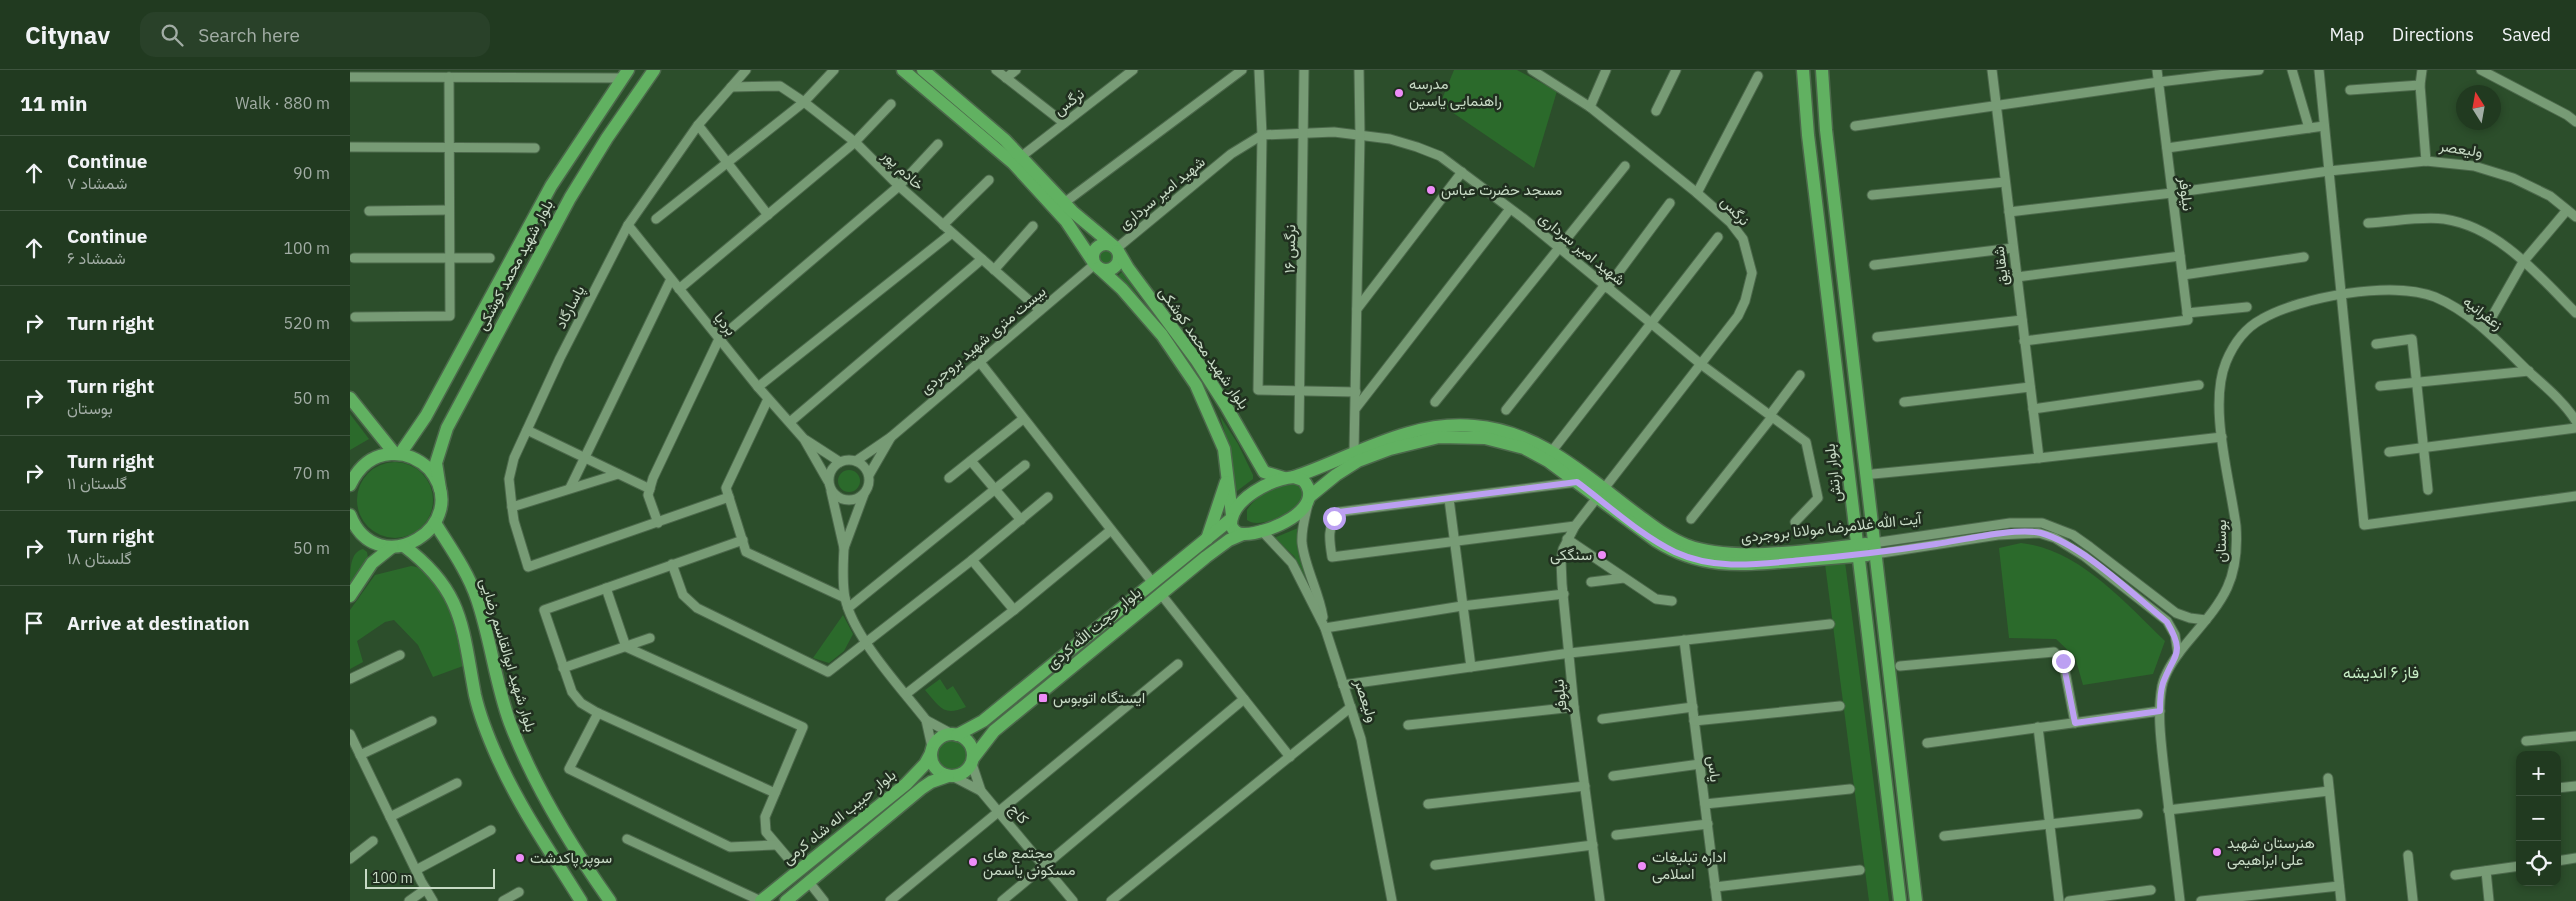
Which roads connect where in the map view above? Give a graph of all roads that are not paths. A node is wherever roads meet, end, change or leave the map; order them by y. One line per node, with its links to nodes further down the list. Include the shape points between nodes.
1 (654, 70): 164 (main road, بلوار شهید محمد کوشکی, via 570,198 447,428 436,464)
2 (746, 70): 33 (street, پاسارگاد)
3 (834, 70): 35 (street)
4 (903, 70): 93 (main road, بلوار شهید محمد کوشکی, via 1013,163 1066,221)
5 (923, 70): 55 (main road, بلوار شهید محمد کوشکی, via 981,117)
6 (996, 70): 30 (street)
7 (1016, 70): 30 (street)
8 (1133, 70): 41 (street, نرگس)
9 (1242, 70): 67 (street)
10 (1259, 70): 47 (street)
11 (1304, 70): 46 (street, نرگس ۱۶)
12 (1358, 70): 48 (street)
13 (1532, 70): 38 (street, نرگس)
14 (1606, 70): 38 (street)
15 (1676, 70): 39 (street)
16 (1803, 70): 196 (main road, بلوار ارتش, via 1808,135)
17 (1822, 70): 195 (main road, via 1826,130)
18 (1992, 70): 37 (street, شقایق)
19 (2157, 70): 31 (street, نیلوفر)
20 (2260, 70): 31 (street)
21 (2292, 70): 45 (street)
22 (2319, 70): 44 (street)
23 (2422, 70): 32 (street)
24 (2480, 70): 40 (street)
25 (518, 74): 26 (street); 29 (street)
26 (625, 74): 146 (main road, بلوار شهید محمد کوشکی, via 555,180 426,416)
27 (1758, 76): 64 (street)
28 (350, 77): 29 (street)
29 (449, 77): 52 (street)
30 (1006, 78): 41 (street)
31 (2159, 82): 37 (street); 54 (street, نیلوفر)
32 (2420, 85): 34 (street); 56 (street)
33 (731, 87): 35 (street, خادم پور, via 780,86); 42 (street, پاسارگاد)
34 (2350, 90)
35 (804, 102): 49 (street, خادم پور); 57 (street)
36 (891, 104): 49 (street)
37 (1997, 105): 43 (street); 62 (street, شقایق)
38 (1590, 107): 64 (street, نرگس)
39 (1656, 111)
40 (2576, 122)
41 (1064, 123): 55 (street, نرگس)
42 (698, 125): 57 (street); 78 (street, پاسارگاد)
43 (1855, 126)
44 (2324, 126): 45 (street); 59 (street)
45 (2309, 128): 54 (street)
46 (1305, 132): 47 (street, شهید امیر سرداری); 48 (street, شهید امیر سرداری); 124 (street, نرگس ۱۶)
47 (1262, 135): 85 (street, شهید امیر سرداری, via 1231,154); 124 (street, via 1258,390)
48 (1360, 135): 60 (street, شهید امیر سرداری, via 1417,147 1440,156); 103 (street)
49 (855, 142): 63 (street, خادم پور); 74 (street)
50 (938, 144): 63 (street)
51 (350, 147): 52 (street)
52 (449, 147): 53 (street); 70 (street)
53 (535, 148)
54 (2167, 148): 65 (street, نیلوفر)
55 (1022, 156): 67 (main road, بلوار شهید محمد کوشکی)
56 (2426, 161): 59 (street, ولیعصر); 71 (street, ولیعصر, via 2474,166 2513,178 2550,196)
57 (726, 163): 74 (street); 76 (street)
58 (1626, 166): 83 (street)
59 (2329, 171): 65 (street, ولیعصر); 101 (street)
60 (1462, 172): 69 (street, شهید امیر سرداری); 103 (street)
61 (989, 180): 79 (street)
62 (2005, 182): 66 (street); 73 (street, شقایق)
63 (898, 186): 79 (street, خادم پور); 112 (street)
64 (1697, 193): 116 (street, نرگس, via 1743,238 1752,273 1738,316)
65 (2172, 193): 73 (street, ولیعصر); 87 (street, نیلوفر)
66 (1872, 195)
67 (1064, 203): 85 (main road, بلوار شهید محمد کوشکی)
68 (1670, 203): 99 (street)
69 (1510, 209): 83 (street, شهید امیر سرداری); 130 (street)
70 (448, 210): 72 (street); 86 (street)
71 (2567, 210): 75 (street, ولیعصر); 92 (street)
72 (369, 211)
73 (2009, 212): 84 (street, شقایق)
74 (768, 215): 100 (street)
75 (2576, 217)
76 (656, 219)
77 (2368, 223): 92 (street, via 2442,219 2467,224)
78 (628, 225): 98 (street, بردیا); 139 (street, پاسارگاد)
79 (943, 225): 81 (street, خادم پور)
80 (1033, 226): 95 (street)
81 (952, 233): 91 (street, خادم پور); 122 (street)
82 (1718, 237): 109 (street)
83 (1558, 247): 99 (street, شهید امیر سرداری); 128 (street)
84 (2013, 248): 94 (street); 97 (street, شقایق)
85 (1117, 249): 93 (main road, via 1119,260 1115,267 1107,270); 93 (main road, via 1107,243 1099,245 1092,254); 157 (main road, بلوار شهید محمد کوشکی, via 1197,361 1264,472)
86 (450, 256): 89 (street); 90 (street); 106 (street, via 450,316)
87 (2180, 256): 96 (street, نیلوفر); 97 (street)
88 (2304, 257): 96 (street)
89 (354, 258)
90 (490, 258)
91 (982, 259): 95 (street, خادم پور); 136 (street)
92 (2524, 261): 105 (street); 110 (street)
93 (1096, 265): 104 (street, بیست متری شهید بروجردی); 159 (main road, بلوار شهید محمد کوشکی, via 1162,335 1196,385 1224,449)
94 (1874, 265)
95 (994, 270): 104 (street, خادم پور)
96 (2183, 275): 107 (street, نیلوفر)
97 (2016, 277): 108 (street, شقایق)
98 (671, 279): 100 (street, بردیا); 148 (street)
99 (1606, 286): 109 (street, شهید امیر سرداری); 132 (street)
100 (680, 289): 112 (street, بردیا)
101 (2342, 294): 110 (street, زعفرانیه, via 2380,291 2423,293 2463,312); 141 (street, بوستان, via 2281,309 2260,319 2237,341 2225,363 2219,390); 171 (street, via 2364,525)
102 (2248, 307): 107 (street)
103 (1357, 309): 125 (street)
104 (1040, 310): 115 (street, بیست متری شهید بروجردی)
105 (2576, 313)
106 (355, 317)
107 (2188, 317): 113 (street)
108 (2022, 320): 111 (street); 113 (street, شقایق)
109 (1651, 324): 116 (street, شهید امیر سرداری); 144 (street)
110 (2484, 329): 117 (street, زعفرانیه)
111 (1877, 336)
112 (719, 339): 122 (street, بردیا); 165 (street)
113 (2024, 341): 123 (street, شقایق)
114 (2376, 344): 119 (street, via 2412,339)
115 (979, 361): 134 (street); 140 (street, بیست متری شهید بروجردی)
116 (1702, 365): 133 (street, شهید امیر سرداری); 170 (street, نرگس)
117 (2528, 371): 119 (street); 135 (street, زعفرانیه, via 2560,400)
118 (1800, 375): 133 (street)
119 (2418, 382): 121 (street); 143 (street)
120 (2199, 385): 131 (street)
121 (2380, 386)
122 (758, 387): 127 (street, بردیا)
123 (2030, 387): 129 (street); 131 (street, شقایق)
124 (1302, 391): 125 (street); 138 (street, نرگس ۱۶)
125 (1356, 392): 130 (street)
126 (350, 398): 146 (main road)
127 (768, 399): 136 (street, بردیا); 172 (street, via 726,488)
128 (1435, 402)
129 (1904, 402)
130 (1356, 409): 147 (street)
131 (2033, 409): 149 (street, شقایق)
132 (1506, 410)
133 (1771, 416): 178 (street); 182 (street, شهید امیر سرداری, via 1806,442 1818,498)
134 (1023, 419): 150 (street); 185 (street)
135 (2576, 421)
136 (790, 422): 142 (street, بردیا)
137 (2576, 428): 143 (street)
138 (1299, 429)
139 (527, 430): 148 (street); 176 (street, پاسارگاد, via 514,458 509,479)
140 (890, 437): 151 (street, بیست متری شهید بروجردی); 156 (street, بیست متری شهید بروجردی)
141 (2222, 437): 149 (street); 212 (street, بوستان, via 2236,526 2236,561 2228,588)
142 (804, 439): 152 (street); 160 (street)
143 (2424, 448): 145 (street); 167 (street)
144 (1552, 452): 147 (main road, آیت الله غلامرضا مولانا بروجردی, via 1518,434 1473,426 1428,428); 170 (main road, آیت الله غلامرضا مولانا بروجردی)
145 (2389, 452)
146 (398, 454): 162 (main road, via 379,456 369,461); 164 (main road, via 425,465)
147 (1356, 456): 157 (main road, آیت الله غلامرضا مولانا بروجردی); 161 (main road, آیت الله غلامرضا مولانا بروجردی, via 1439,437 1470,436 1524,448); 175 (main road, آیت الله غلامرضا مولانا بروجردی)
148 (584, 458): 154 (street); 163 (street)
149 (2039, 458): 155 (street)
150 (971, 460): 158 (street); 166 (street)
151 (856, 461): 152 (street); 156 (street)
152 (840, 462): 160 (street, via 831,470)
153 (1025, 465): 166 (street)
154 (618, 474): 163 (street); 165 (street)
155 (1873, 474)
156 (868, 475): 169 (street, via 868,489)
157 (1289, 477): 175 (main road, via 1305,482); 177 (main road, via 1260,488)
158 (949, 478)
159 (1227, 480): 177 (main road, بلوار شهید محمد کوشکی); 189 (main road)
160 (828, 481): 168 (street)
161 (1577, 482): 170 (main road, آیت الله غلامرضا مولانا بروجردی); 174 (street)
162 (350, 485)
163 (570, 488): 176 (street)
164 (440, 489): 181 (main road, بلوار شهید محمد کوشکی, via 441,500)
165 (650, 489): 183 (street, via 648,495)
166 (996, 489): 180 (street); 208 (street)
167 (2428, 490)
168 (831, 491): 169 (street, via 844,500 855,500); 194 (street)
169 (864, 494): 194 (street)
170 (1601, 494): 184 (street, نیلوفر); 196 (main road, آیت الله غلامرضا مولانا بروجردی, via 1678,542 1714,552 1743,555)
171 (2576, 496)
172 (729, 497): 183 (street); 191 (street)
173 (1048, 497): 180 (street)
174 (1448, 499): 192 (street); 192 (street, via 1339,512 1329,532 1332,557)
175 (1309, 500): 186 (main road, via 1291,518); 214 (street, via 1302,542 1320,597)
176 (512, 507): 183 (street, پاسارگاد, via 528,568)
177 (1232, 517): 187 (main road, via 1232,528); 189 (main road, بلوار حجت الله کردی)
178 (1691, 519)
179 (352, 520): 188 (main road); 193 (main road, via 370,540)
180 (1021, 520): 197 (street)
181 (435, 522): 193 (main road, via 416,541); 301 (main road, بلوار شهید ابوالقاسم رضایی, via 477,598 496,682 521,752 549,804)
182 (1795, 522)
183 (658, 523)
184 (1575, 526): 190 (street, نیلوفر); 192 (street)
185 (1111, 530): 201 (street); 210 (street)
186 (1261, 530): 187 (main road); 214 (street, ولیعصر, via 1292,563)
187 (1243, 534): 203 (main road, بلوار حجت الله کردی, via 1220,546)
188 (350, 537)
189 (1207, 539): 201 (main road, بلوار حجت الله کردی)
190 (1567, 539): 199 (street); 204 (street, نیلوفر, via 1561,560)
191 (743, 540): 198 (street); 208 (street, via 746,552)
192 (1454, 540): 209 (street)
193 (398, 547): 205 (main road, via 372,563); 300 (main road, via 434,571 446,589 467,640 476,696 498,758 528,819)
194 (844, 548): 208 (street)
195 (1874, 548): 196 (main road, آیت الله غلامرضا مولانا بروجردی); 207 (street, آیت الله غلامرضا مولانا بروجردی, via 2010,523 2042,523 2073,535 2090,546); 211 (street, آیت الله غلامرضا مولانا بروجردی, via 2039,533 2055,538 2084,556); 313 (main road)
196 (1859, 550): 312 (main road, بلوار ارتش)
197 (972, 560): 210 (street); 217 (street)
198 (672, 564): 202 (street); 217 (street, via 683,594 697,608 828,672)
199 (1624, 578): 200 (street); 206 (street, via 1656,599)
200 (1591, 582)
201 (1153, 583): 244 (main road, بلوار حجت الله کردی, via 983,721)
202 (606, 588): 218 (street); 225 (street, via 544,610)
203 (1160, 594): 229 (street); 251 (main road, بلوار حجت الله کردی, via 994,731)
204 (1564, 594): 209 (street); 219 (street, نیلوفر)
205 (350, 596)
206 (1672, 601)
207 (2158, 601): 211 (street, via 2158,609); 212 (street, آیت الله غلامرضا مولانا بروجردی, via 2176,613)
208 (847, 603): 217 (street)
209 (1462, 606): 214 (street); 224 (street)
210 (1014, 610): 228 (street)
211 (2152, 610): 220 (street, آیت الله غلامرضا مولانا بروجردی, via 2167,622 2175,635)
212 (2206, 620): 220 (street, بوستان)
213 (1830, 624): 216 (street)
214 (1325, 628): 227 (street, ولیعصر)
215 (650, 638): 218 (street)
216 (1684, 640): 219 (street); 233 (street, یاس)
217 (866, 642): 228 (street)
218 (626, 647): 225 (street); 263 (street, via 803,727)
219 (1570, 653): 224 (street); 232 (street, نیلوفر)
220 (2178, 654): 234 (street, بوستان, via 2162,684)
221 (400, 655): 226 (street)
222 (1178, 664): 266 (street)
223 (1900, 666): 240 (street, via 2054,652 2063,661)
224 (1471, 667): 227 (street)
225 (564, 668): 235 (street, via 572,692)
226 (350, 679)
227 (1344, 684): 231 (street, ولیعصر)
228 (906, 694): 237 (street)
229 (1244, 699): 250 (street); 284 (street)
230 (1840, 706): 239 (street)
231 (1351, 707): 250 (street); 309 (street, ولیعصر)
232 (1574, 707): 241 (street); 257 (street, نیلوفر)
233 (1693, 707): 236 (street); 239 (street, یاس)
234 (2160, 711): 240 (street); 267 (street, بوستان)
235 (598, 713): 263 (street); 277 (street, via 569,769 730,847)
236 (1602, 719)
237 (926, 720): 244 (street); 248 (street)
238 (432, 721): 249 (street)
239 (1694, 721): 252 (street, یاس)
240 (2075, 723): 242 (street)
241 (1408, 726)
242 (2038, 727): 247 (street); 271 (street)
243 (350, 734): 249 (street)
244 (954, 734): 248 (main road, via 940,738); 251 (main road, via 968,740)
245 (2576, 736): 246 (street)
246 (2526, 741)
247 (1926, 743)
248 (932, 750): 253 (main road, via 933,765); 288 (main road, بلوار حبیب اله شاه کرمی, via 925,764 906,784)
249 (360, 755): 269 (street)
250 (1290, 757): 308 (street)
251 (973, 760): 253 (main road, via 965,772); 261 (street, کاج)
252 (1700, 764): 254 (street); 265 (street, یاس)
253 (951, 776): 261 (street, کاج); 291 (main road, بلوار حبیب اله شاه کرمی, via 922,788)
254 (1613, 776)
255 (2328, 778): 262 (street)
256 (457, 783): 269 (street)
257 (1585, 786): 264 (street); 278 (street, نیلوفر)
258 (2576, 786): 259 (street)
259 (2561, 788)
260 (1850, 789): 265 (street)
261 (981, 791): 266 (street, کاج)
262 (2329, 791): 267 (street); 292 (street)
263 (775, 793): 277 (street, via 765,817 766,832)
264 (1428, 804)
265 (1705, 804): 270 (street, یاس)
266 (998, 810): 284 (street, کاج); 305 (street)
267 (2168, 810): 316 (street, بوستان)
268 (2138, 814): 271 (street)
269 (390, 817): 286 (street)
270 (1708, 824): 273 (street); 293 (street, یاس)
271 (2050, 824): 274 (street); 314 (street)
272 (491, 830): 286 (street)
273 (1616, 835)
274 (1944, 836)
275 (626, 839): 302 (street)
276 (374, 841): 281 (street)
277 (775, 845): 288 (street)
278 (1592, 845): 283 (street); 310 (street, نیلوفر)
279 (2408, 855): 319 (street)
280 (2576, 858): 282 (street)
281 (350, 859)
282 (2561, 860)
283 (1435, 865)
284 (1045, 867): 306 (street); 307 (street, کاج)
285 (2516, 867): 289 (street)
286 (416, 870): 294 (street)
287 (1860, 870): 293 (street)
288 (799, 871): 302 (main road, بلوار حبیب اله شاه کرمی)
289 (2486, 871): 290 (street); 320 (street)
290 (2455, 875)
291 (809, 882): 303 (main road, بلوار حبیب اله شاه کرمی); 304 (street)
292 (2339, 886): 317 (street); 318 (street)
293 (1715, 887): 311 (street, یاس)
294 (426, 889): 297 (street); 298 (street)
295 (2151, 890): 315 (street)
296 (519, 892): 299 (street)
297 (409, 901)
298 (433, 901)
299 (503, 901)
300 (580, 901)
301 (610, 901)
302 (761, 901)
303 (786, 901)
304 (824, 901)
305 (890, 901)
306 (1002, 901)
307 (1073, 901)
308 (1110, 901)
309 (1392, 901)
310 (1600, 901)
311 (1717, 901)
312 (1900, 901)
313 (1916, 901)
314 (2059, 901)
315 (2069, 901)
316 (2180, 901)
317 (2201, 901)
318 (2341, 901)
319 (2413, 901)
320 (2489, 901)

